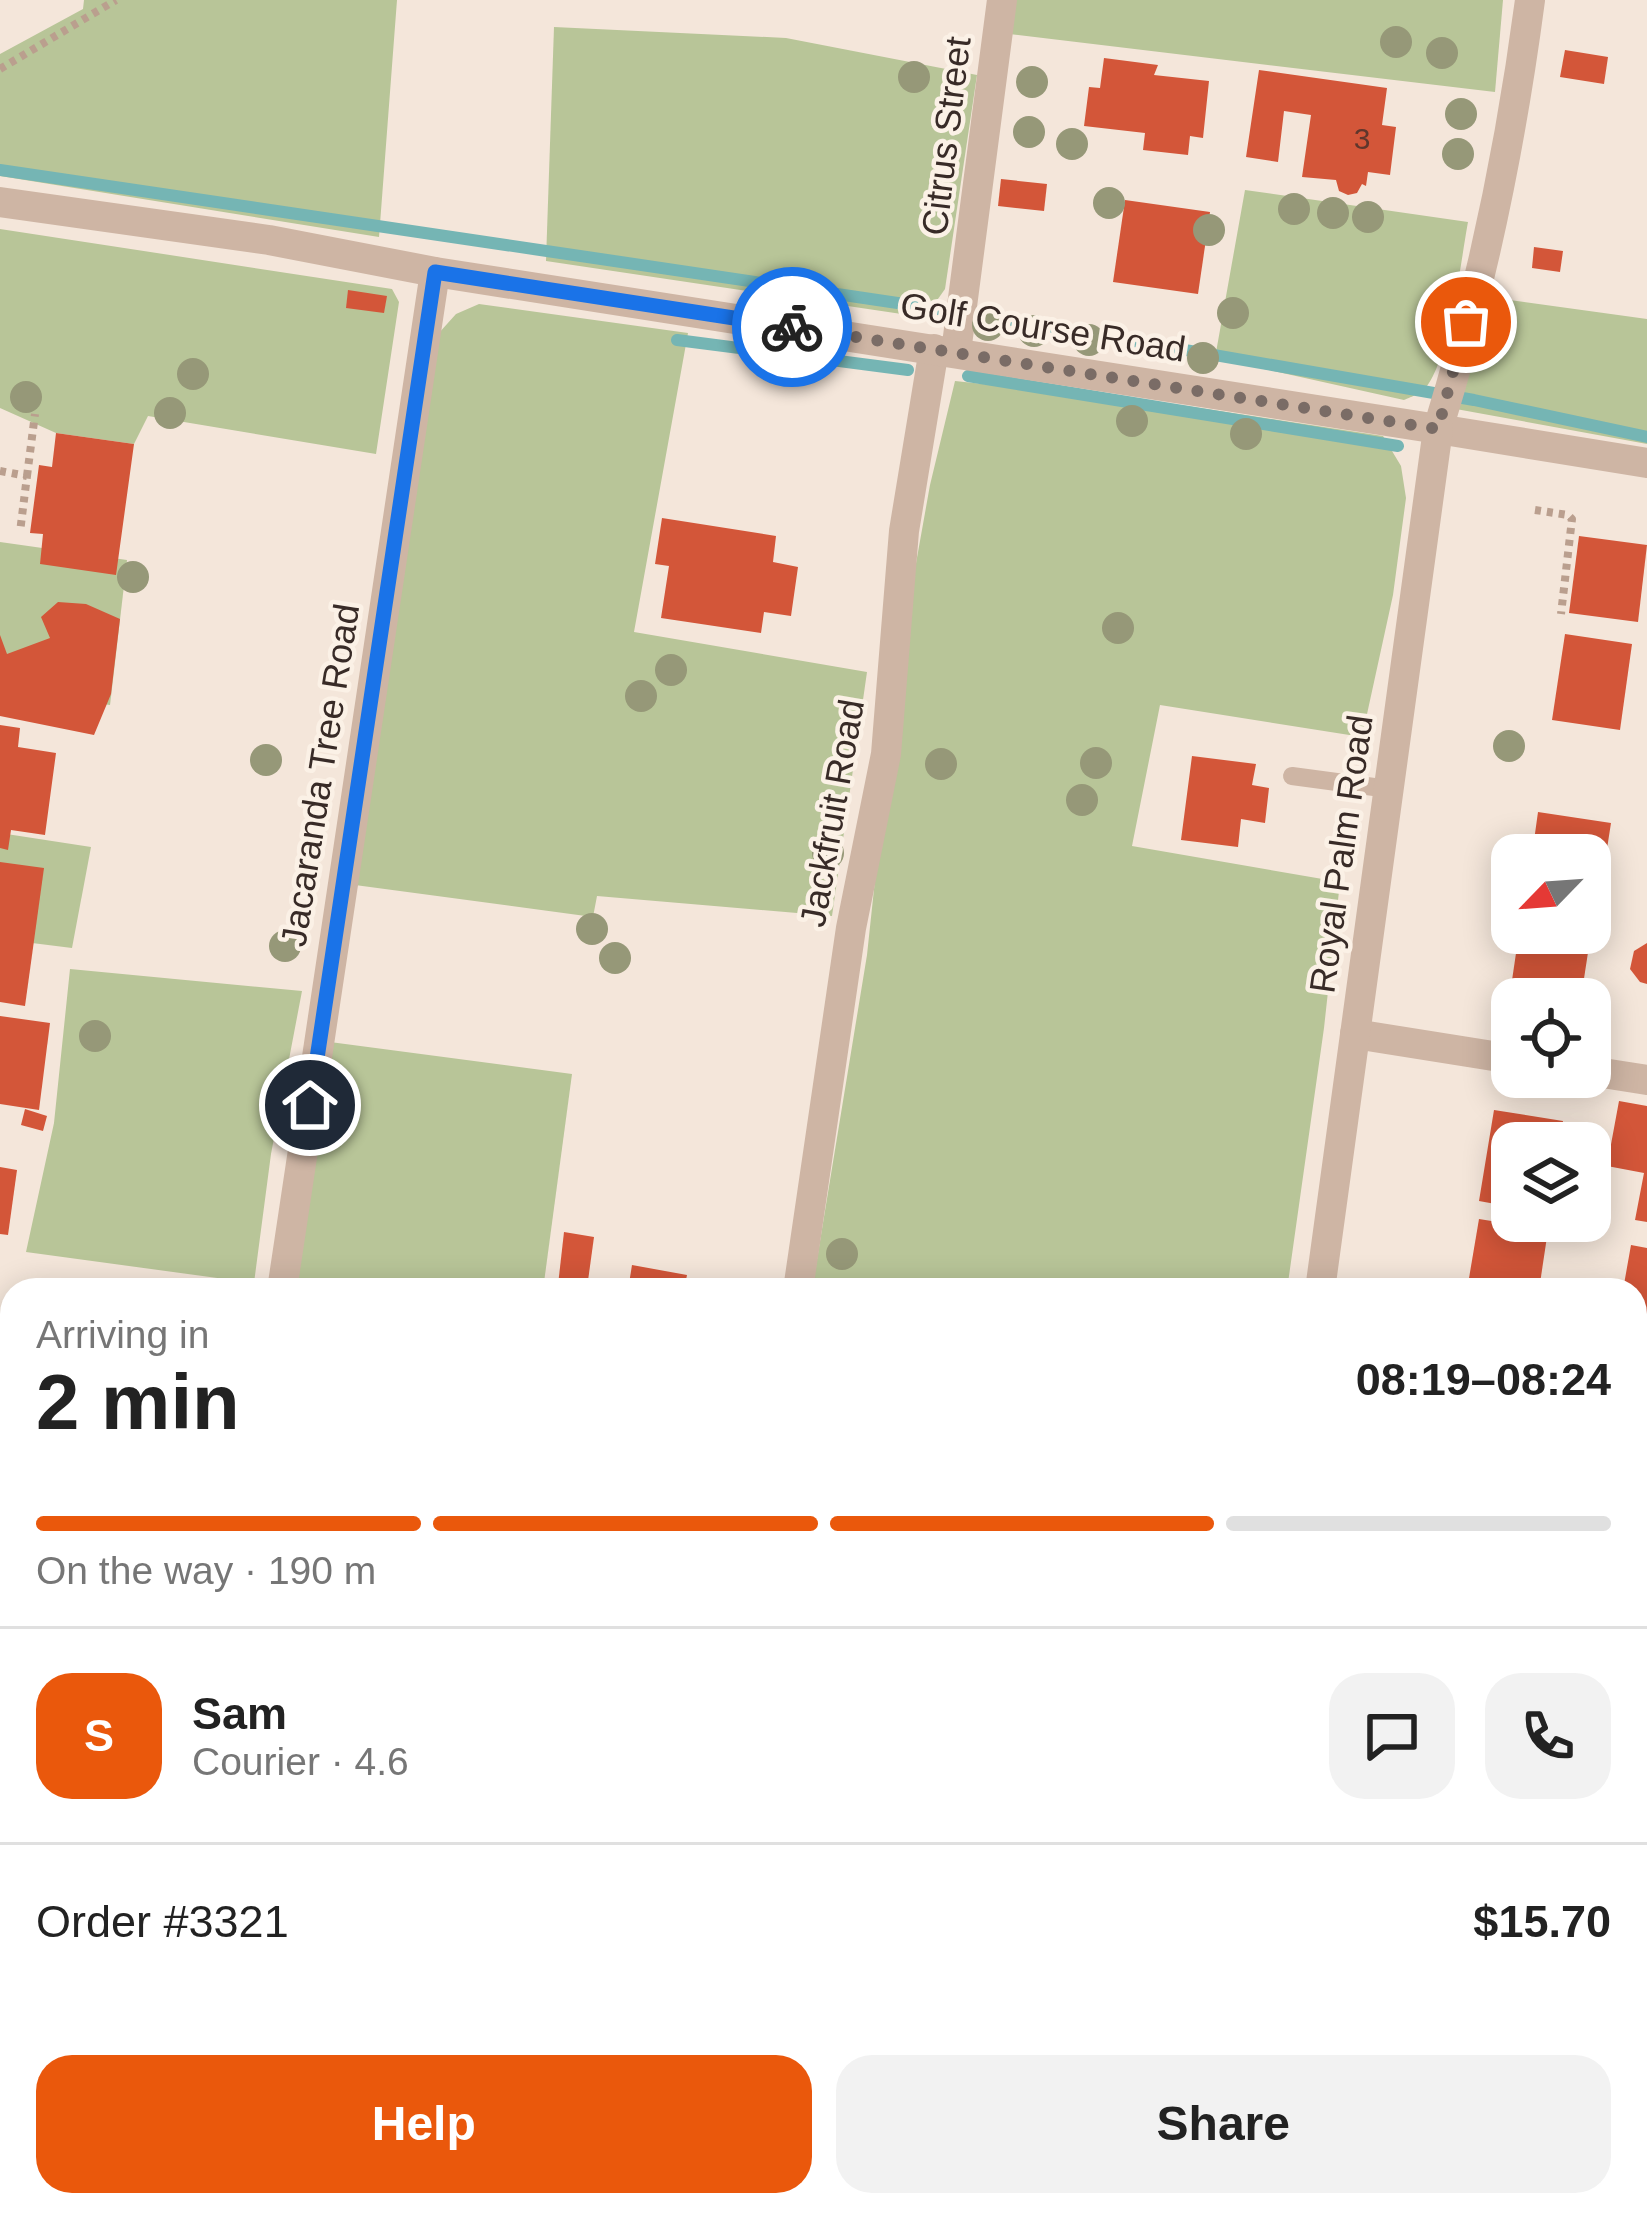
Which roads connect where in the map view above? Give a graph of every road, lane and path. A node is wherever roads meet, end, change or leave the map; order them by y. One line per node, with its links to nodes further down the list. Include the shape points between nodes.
1 (116, 0): 4 (path)
2 (1002, 0): 7 (street, Citrus Street)
3 (1530, 0): 9 (street, Royal Palm Road, via 1498,193)
4 (0, 69)
5 (0, 202): 6 (street, Golf Course Road)
6 (435, 272): 7 (street, Golf Course Road); 22 (street, Jacaranda Tree Road)
7 (945, 351): 9 (street, Golf Course Road); 23 (street, Jackfruit Road, via 904,531 886,754 851,928)
8 (35, 414): 12 (path)
9 (1438, 429): 10 (street, Golf Course Road); 17 (street, Royal Palm Road)
10 (1647, 463)
11 (0, 471): 12 (path)
12 (27, 476): 14 (path)
13 (1534, 510): 15 (path, via 1572,519)
14 (20, 532)
15 (1562, 614)
16 (1292, 776): 17 (lane)
17 (1389, 789): 18 (street, Royal Palm Road)
18 (1355, 1034): 19 (street); 24 (street, Royal Palm Road)
19 (1491, 1056)
20 (1611, 1074): 21 (street)
21 (1647, 1080)
22 (284, 1278)
23 (800, 1278)
24 (1322, 1278)

